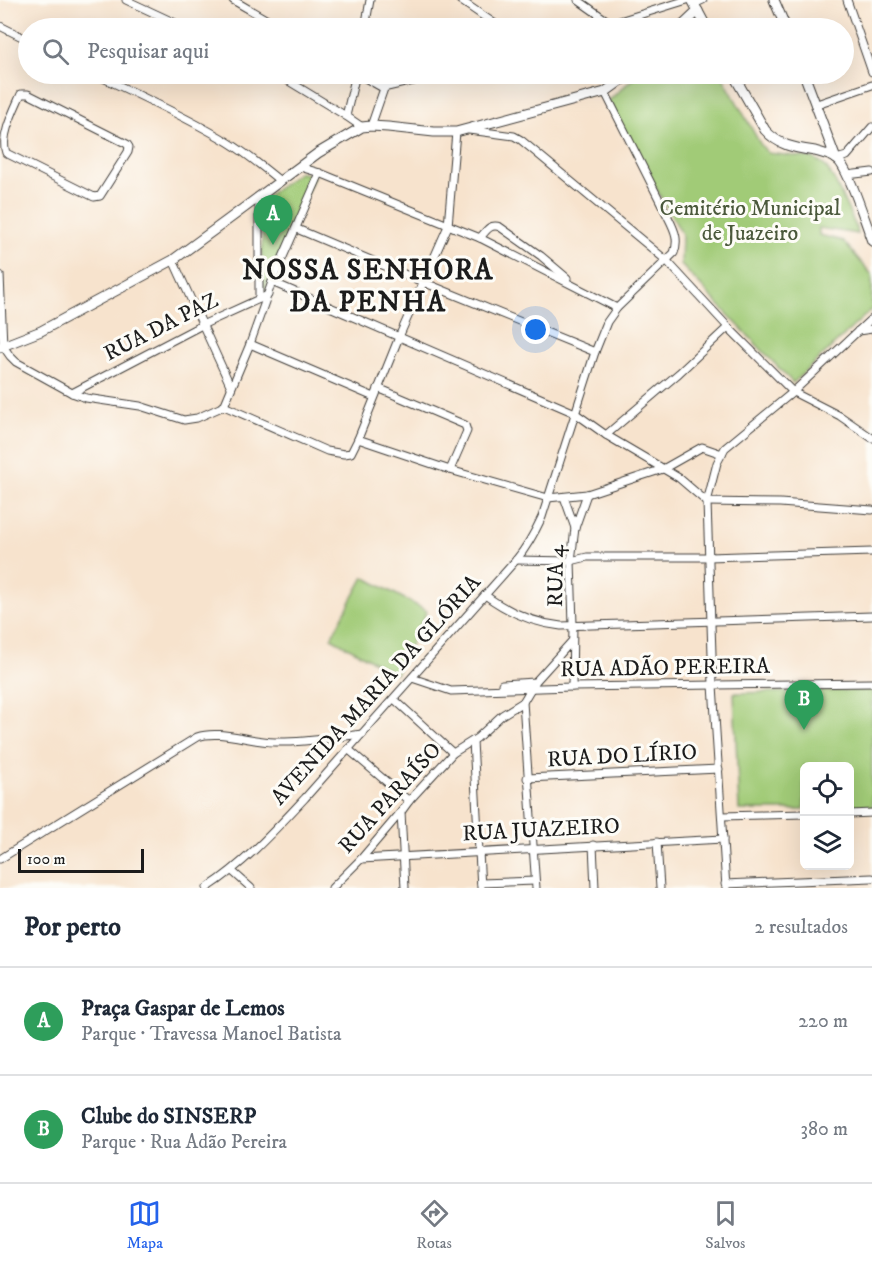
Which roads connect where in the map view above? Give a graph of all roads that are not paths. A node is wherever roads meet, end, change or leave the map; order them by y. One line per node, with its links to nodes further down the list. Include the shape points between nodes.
1 (126, 0): 9 (street)
2 (233, 0): 10 (street)
3 (370, 0): 11 (street)
4 (460, 0): 12 (street)
5 (578, 0): 13 (street)
6 (774, 0): 17 (street)
7 (847, 0): 18 (street)
8 (695, 3): 14 (street); 15 (street); 16 (street)
9 (165, 18)
10 (264, 18)
11 (367, 18)
12 (486, 18)
13 (604, 18)
14 (636, 18)
15 (686, 18)
16 (702, 18)
17 (782, 18)
18 (853, 18)
19 (854, 20): 22 (street)
20 (0, 26): 21 (street)
21 (18, 35)
22 (872, 72)
23 (117, 84): 46 (street, via 230,143)
24 (293, 84): 36 (street)
25 (354, 84): 36 (street)
26 (376, 84): 33 (street)
27 (384, 84): 33 (street)
28 (400, 84): 33 (street)
29 (616, 84): 34 (street)
30 (739, 84): 41 (street, via 765,130 777,141)
31 (808, 84): 35 (street)
32 (872, 85): 35 (street)
33 (383, 88): 38 (street)
34 (605, 92): 40 (street); 54 (street, via 677,236 677,246)
35 (817, 104): 41 (street)
36 (346, 116): 38 (street)
37 (3, 126): 37 (street, via 6,153 96,197 129,149 127,144 26,93)
38 (367, 126): 40 (street); 42 (street)
39 (872, 127): 41 (street, via 847,156)
40 (461, 131): 48 (street); 54 (street, via 517,138)
41 (836, 159): 45 (street)
42 (300, 167): 44 (street); 46 (street)
43 (872, 171): 45 (street)
44 (320, 173): 48 (street); 49 (street)
45 (847, 175): 50 (street)
46 (280, 181): 47 (street)
47 (259, 197): 53 (street); 61 (street)
48 (448, 226): 51 (street); 58 (street)
49 (297, 229): 57 (street); 58 (street)
50 (871, 231): 52 (street)
51 (480, 238): 59 (street); 59 (street, via 496,225)
52 (872, 241)
53 (173, 260): 64 (street); 70 (street, via 41,332)
54 (667, 261): 62 (street, AVENIDA MARIA DA GLÓRIA); 65 (street)
55 (0, 275): 56 (street)
56 (0, 281): 70 (street)
57 (272, 282): 60 (street); 68 (street)
58 (423, 282): 68 (street); 71 (street)
59 (573, 284): 62 (street)
60 (268, 295): 61 (street, RUA DA PAZ); 69 (street)
61 (259, 298): 64 (street, RUA DA PAZ)
62 (617, 308): 71 (street, AVENIDA MARIA DA GLÓRIA)
63 (872, 318): 67 (street)
64 (202, 325): 72 (street); 75 (street, RUA DA PAZ)
65 (728, 327): 74 (street); 79 (street)
66 (872, 329): 67 (street)
67 (858, 331): 74 (street)
68 (399, 337): 73 (street); 78 (street)
69 (250, 344): 72 (street); 76 (street)
70 (2, 346): 75 (street, via 16,362)
71 (595, 352): 78 (street, AVENIDA MARIA DA GLÓRIA)
72 (231, 387): 77 (street)
73 (378, 388): 76 (street); 84 (street, via 465,425 467,431)
74 (793, 392): 80 (street); 82 (street)
75 (72, 393): 77 (street, via 140,406 184,420)
76 (374, 397): 81 (street)
77 (224, 406): 81 (street, via 327,451 351,453)
78 (575, 413): 79 (street); 87 (street, AVENIDA MARIA DA GLÓRIA)
79 (606, 435): 83 (street)
80 (872, 438)
81 (358, 439): 84 (street)
82 (722, 454): 83 (street, via 702,447); 88 (street)
83 (663, 469): 85 (street); 88 (street)
84 (450, 470): 87 (street)
85 (587, 494): 86 (street); 90 (street, RUA 4)
86 (564, 496): 87 (street); 90 (street, RUA 4)
87 (548, 498): 93 (street, AVENIDA MARIA DA GLÓRIA, via 537,528)
88 (707, 502): 89 (street, via 780,502); 92 (street)
89 (872, 510)
90 (575, 528): 94 (street, RUA 4)
91 (872, 552): 92 (street)
92 (709, 557): 94 (street, via 587,557); 97 (street)
93 (516, 560): 94 (street); 95 (street, AVENIDA MARIA DA GLÓRIA)
94 (572, 561): 98 (street, RUA 4)
95 (485, 596): 98 (street, via 533,621); 100 (street, AVENIDA MARIA DA GLÓRIA)
96 (872, 616): 97 (street)
97 (711, 621): 98 (street); 103 (street)
98 (573, 625): 99 (street)
99 (573, 641): 102 (street, RUA PARAÍSO); 104 (street)
100 (412, 678): 102 (street, RUA ADÃO PEREIRA, via 447,690); 105 (street, AVENIDA MARIA DA GLÓRIA)
101 (872, 683): 103 (street, RUA ADÃO PEREIRA)
102 (533, 685): 104 (street, RUA ADÃO PEREIRA); 106 (street, RUA PARAÍSO)
103 (713, 685): 104 (street, RUA ADÃO PEREIRA); 111 (street)
104 (572, 687)
105 (394, 699): 107 (street, AVENIDA MARIA DA GLÓRIA); 110 (street)
106 (523, 702): 108 (street, RUA PARAÍSO); 112 (street)
107 (363, 734): 109 (street, AVENIDA MARIA DA GLÓRIA); 125 (street, via 276,742 207,734 197,737)
108 (473, 741): 110 (street, RUA PARAÍSO); 123 (street)
109 (348, 750): 113 (street); 127 (street, AVENIDA MARIA DA GLÓRIA, via 270,836)
110 (453, 753): 113 (street, RUA PARAÍSO)
111 (719, 769): 112 (street, RUA DO LÍRIO); 118 (street)
112 (527, 778): 122 (street)
113 (409, 801): 114 (street, RUA PARAÍSO)
114 (401, 812): 124 (street); 126 (street, RUA PARAÍSO)
115 (872, 813): 117 (street)
116 (800, 814): 118 (street)
117 (854, 814)
118 (722, 816): 119 (street)
119 (723, 839): 120 (street, RUA JUAZEIRO); 132 (street)
120 (657, 842): 121 (street, RUA JUAZEIRO); 139 (street)
121 (593, 845): 122 (street, RUA JUAZEIRO); 138 (street)
122 (533, 849): 123 (street, RUA JUAZEIRO); 130 (street)
123 (478, 852): 124 (street, RUA JUAZEIRO); 131 (street)
124 (403, 857): 126 (street, RUA JUAZEIRO); 137 (street)
125 (0, 859)
126 (361, 859): 128 (street, RUA PARAÍSO)
127 (232, 871): 133 (street, AVENIDA MARIA DA GLÓRIA); 134 (street)
128 (343, 877): 135 (street, RUA PARAÍSO); 136 (street)
129 (872, 878): 132 (street)
130 (535, 885): 131 (street)
131 (481, 886)
132 (725, 886)
133 (207, 888)
134 (251, 888)
135 (332, 888)
136 (344, 888)
137 (405, 888)
138 (595, 888)
139 (660, 888)

